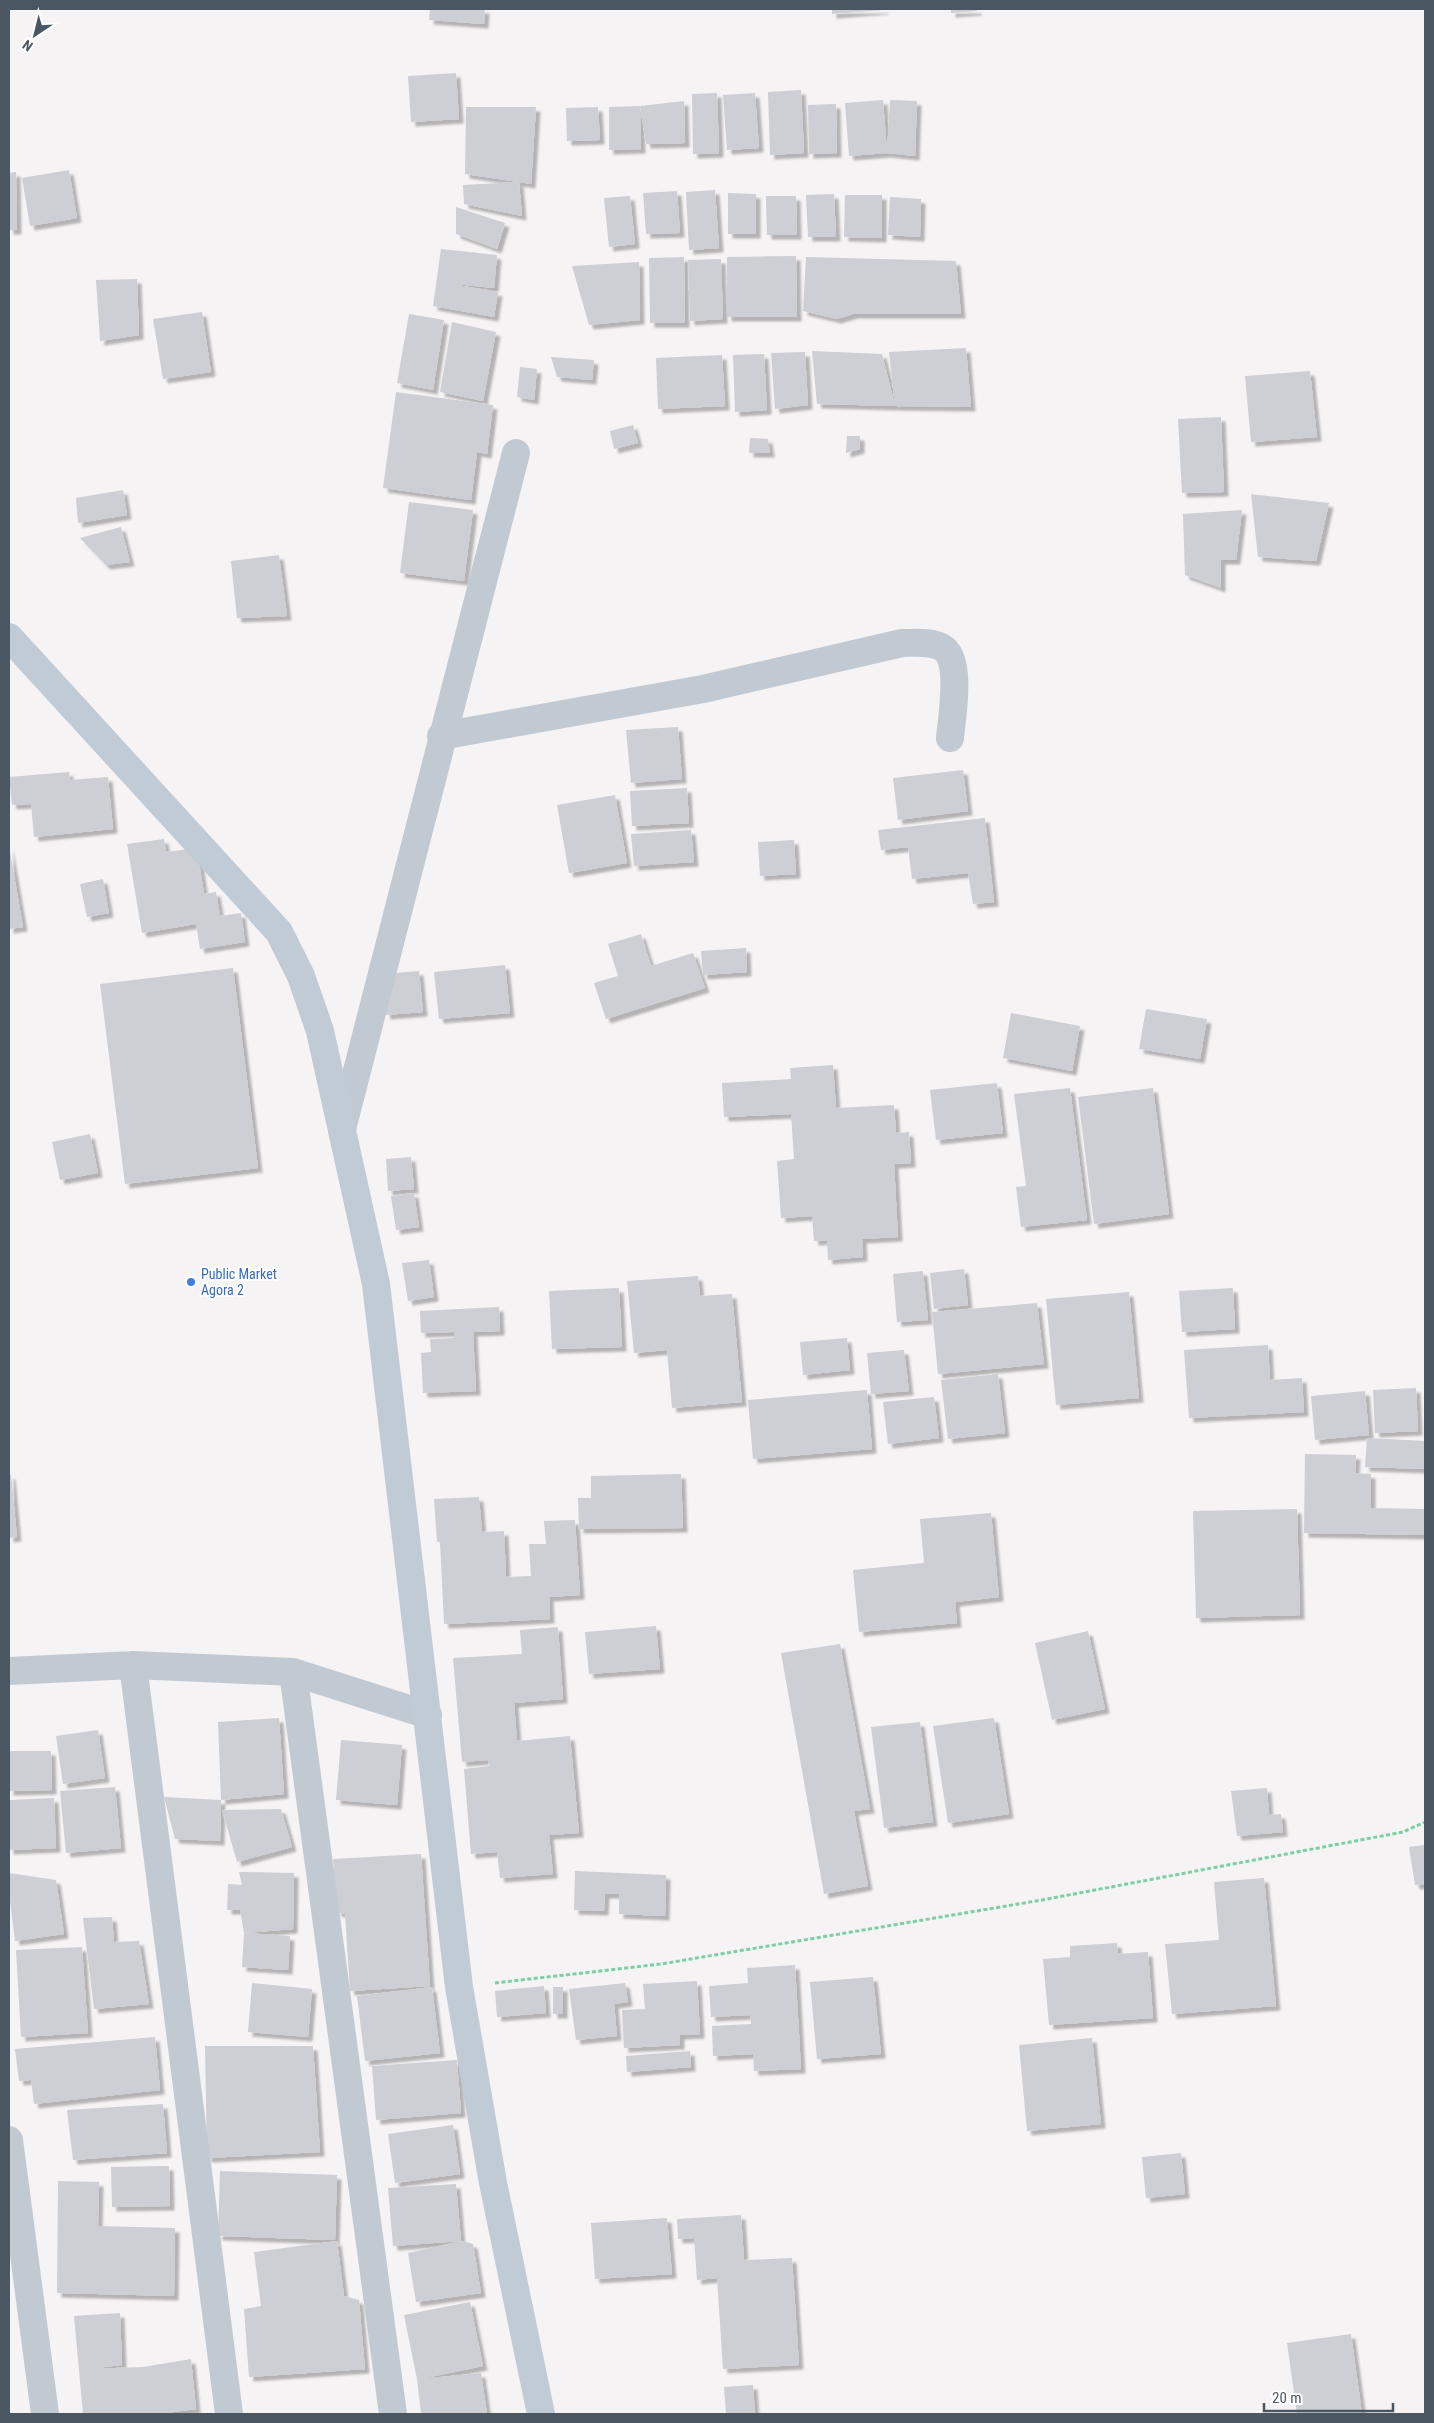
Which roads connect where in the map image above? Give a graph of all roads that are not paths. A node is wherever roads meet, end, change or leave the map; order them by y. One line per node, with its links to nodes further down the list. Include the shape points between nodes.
1 (516, 453): 3 (street)
2 (9, 637): 5 (main road, via 279,932 301,976 320,1031)
3 (441, 736): 4 (street, via 703,689 902,643 930,643 943,648 951,656 954,670); 5 (street)
4 (950, 738)
5 (342, 1129): 9 (main road, via 376,1284)
6 (133, 1665): 7 (street); 8 (street); 13 (street)
7 (9, 1671)
8 (294, 1672): 9 (street); 14 (street)
9 (428, 1715): 15 (main road, via 459,1987 493,2183)
10 (9, 2140): 11 (street)
11 (11, 2167): 12 (street)
12 (45, 2414)
13 (229, 2414)
14 (393, 2414)
15 (541, 2414)

